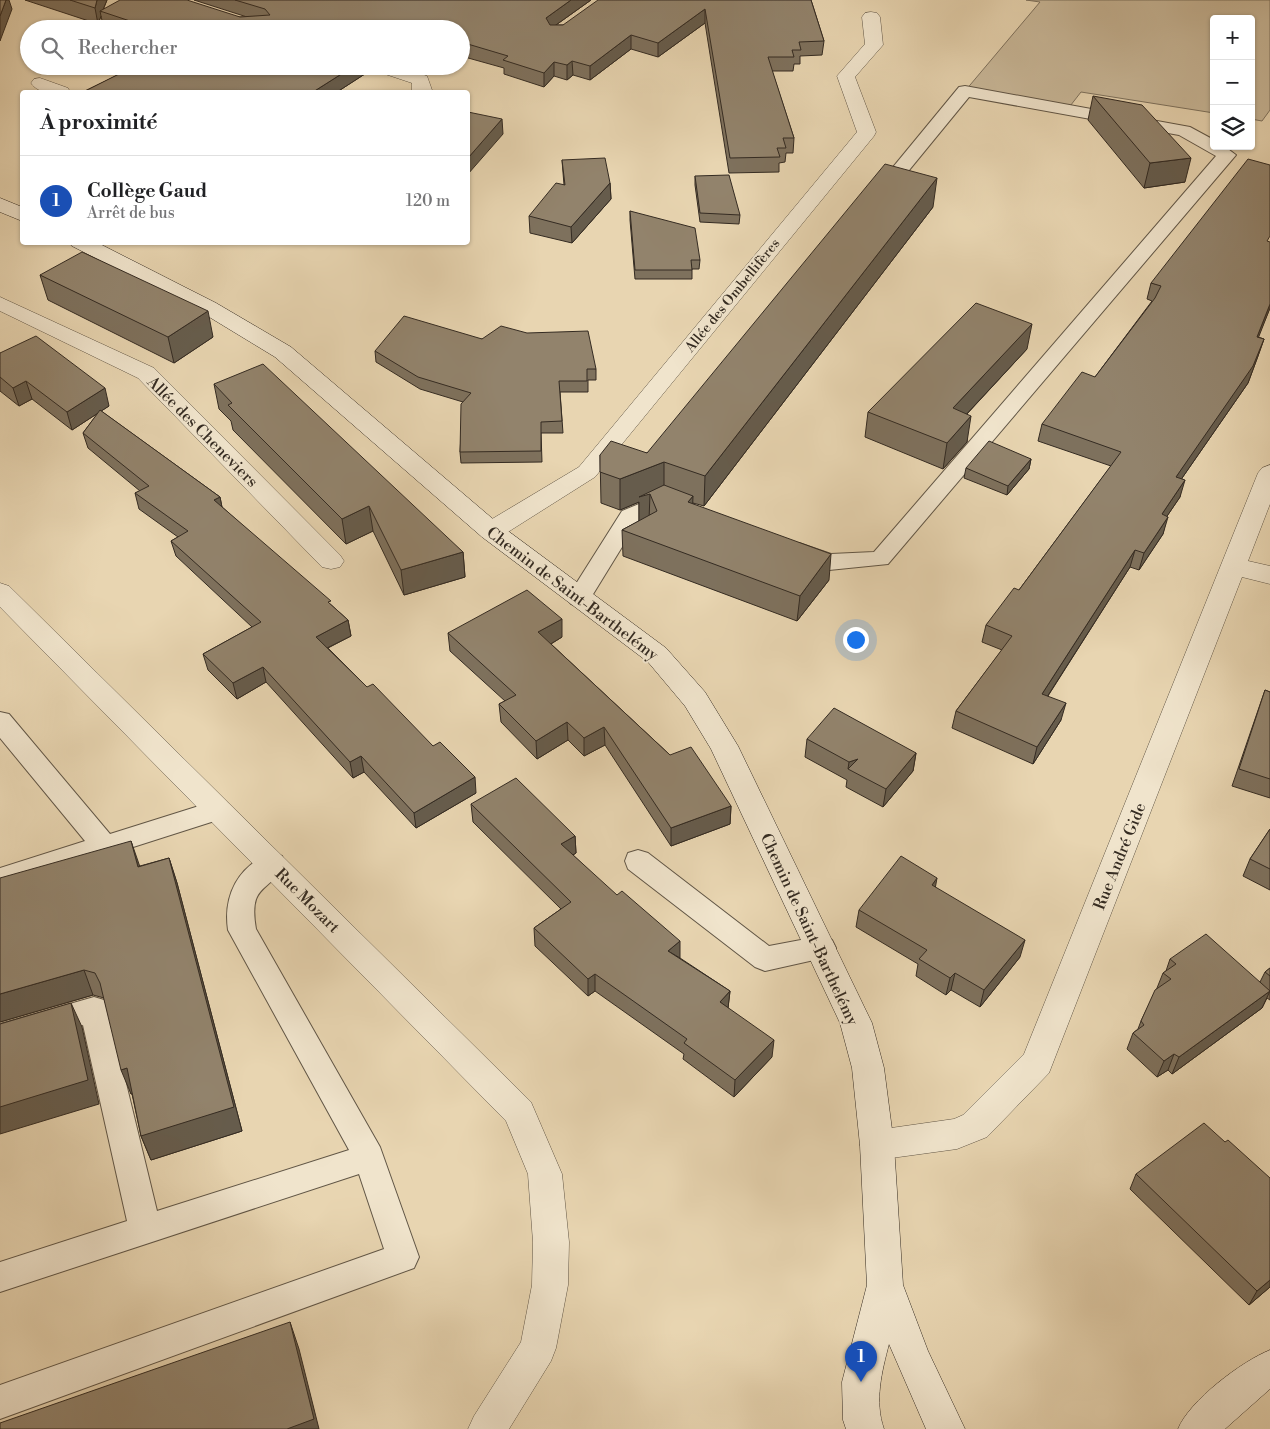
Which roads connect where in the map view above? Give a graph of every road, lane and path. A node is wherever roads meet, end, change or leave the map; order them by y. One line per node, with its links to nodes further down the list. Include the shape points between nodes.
1 (871, 17): 13 (street, Allée des Ombellifères, via 874,45 846,76 867,132 587,472)
2 (407, 75): 5 (street, via 422,80)
3 (40, 83): 4 (street)
4 (56, 90)
5 (424, 90)
6 (895, 176): 14 (lane, via 965,91 1184,131 1227,155 880,559 829,562)
7 (0, 204): 8 (street)
8 (20, 214)
9 (84, 245): 13 (street, Chemin de Saint-Barthelémy, via 212,308 283,352)
10 (0, 303): 15 (street, Allée des Cheneviers, via 146,373)
11 (1270, 473): 16 (street, Rue André Gide)
12 (691, 511): 19 (lane, via 663,501 630,516)
13 (491, 531): 19 (street, Chemin de Saint-Barthelémy)
14 (783, 545)
15 (331, 560)
16 (1234, 566): 17 (street); 28 (street, Rue André Gide, via 1037,1063 975,1126 957,1134)
17 (1270, 575)
18 (0, 592): 21 (street, Rue Mozart)
19 (579, 598): 26 (street, Chemin de Saint-Barthelémy, via 657,655 694,699 724,746)
20 (0, 721): 22 (lane)
21 (218, 810): 22 (lane); 24 (street, Rue Mozart)
22 (104, 845): 25 (lane)
23 (638, 861): 26 (lane, via 765,959)
24 (272, 864): 29 (lane, via 247,884 239,916 242,930); 35 (street, Rue Mozart, via 519,1112 545,1174 550,1285 538,1348)
25 (8, 876)
26 (822, 948): 28 (street, Chemin de Saint-Barthelémy, via 856,1023 868,1068)
27 (0, 1036): 30 (lane, via 94,1009)
28 (877, 1145): 32 (street, Chemin de Saint-Barthelémy)
29 (368, 1157): 30 (lane); 34 (lane, via 403,1257)
30 (145, 1229): 31 (lane)
31 (0, 1277)
32 (885, 1285): 36 (street, Chemin de Saint-Barthelémy, via 861,1382); 37 (street, Chemin de Saint-Barthelémy, via 912,1358)
33 (1270, 1368): 38 (street, via 1251,1380)
34 (0, 1402)
35 (486, 1429)
36 (864, 1429)
37 (946, 1429)
38 (1197, 1429)

